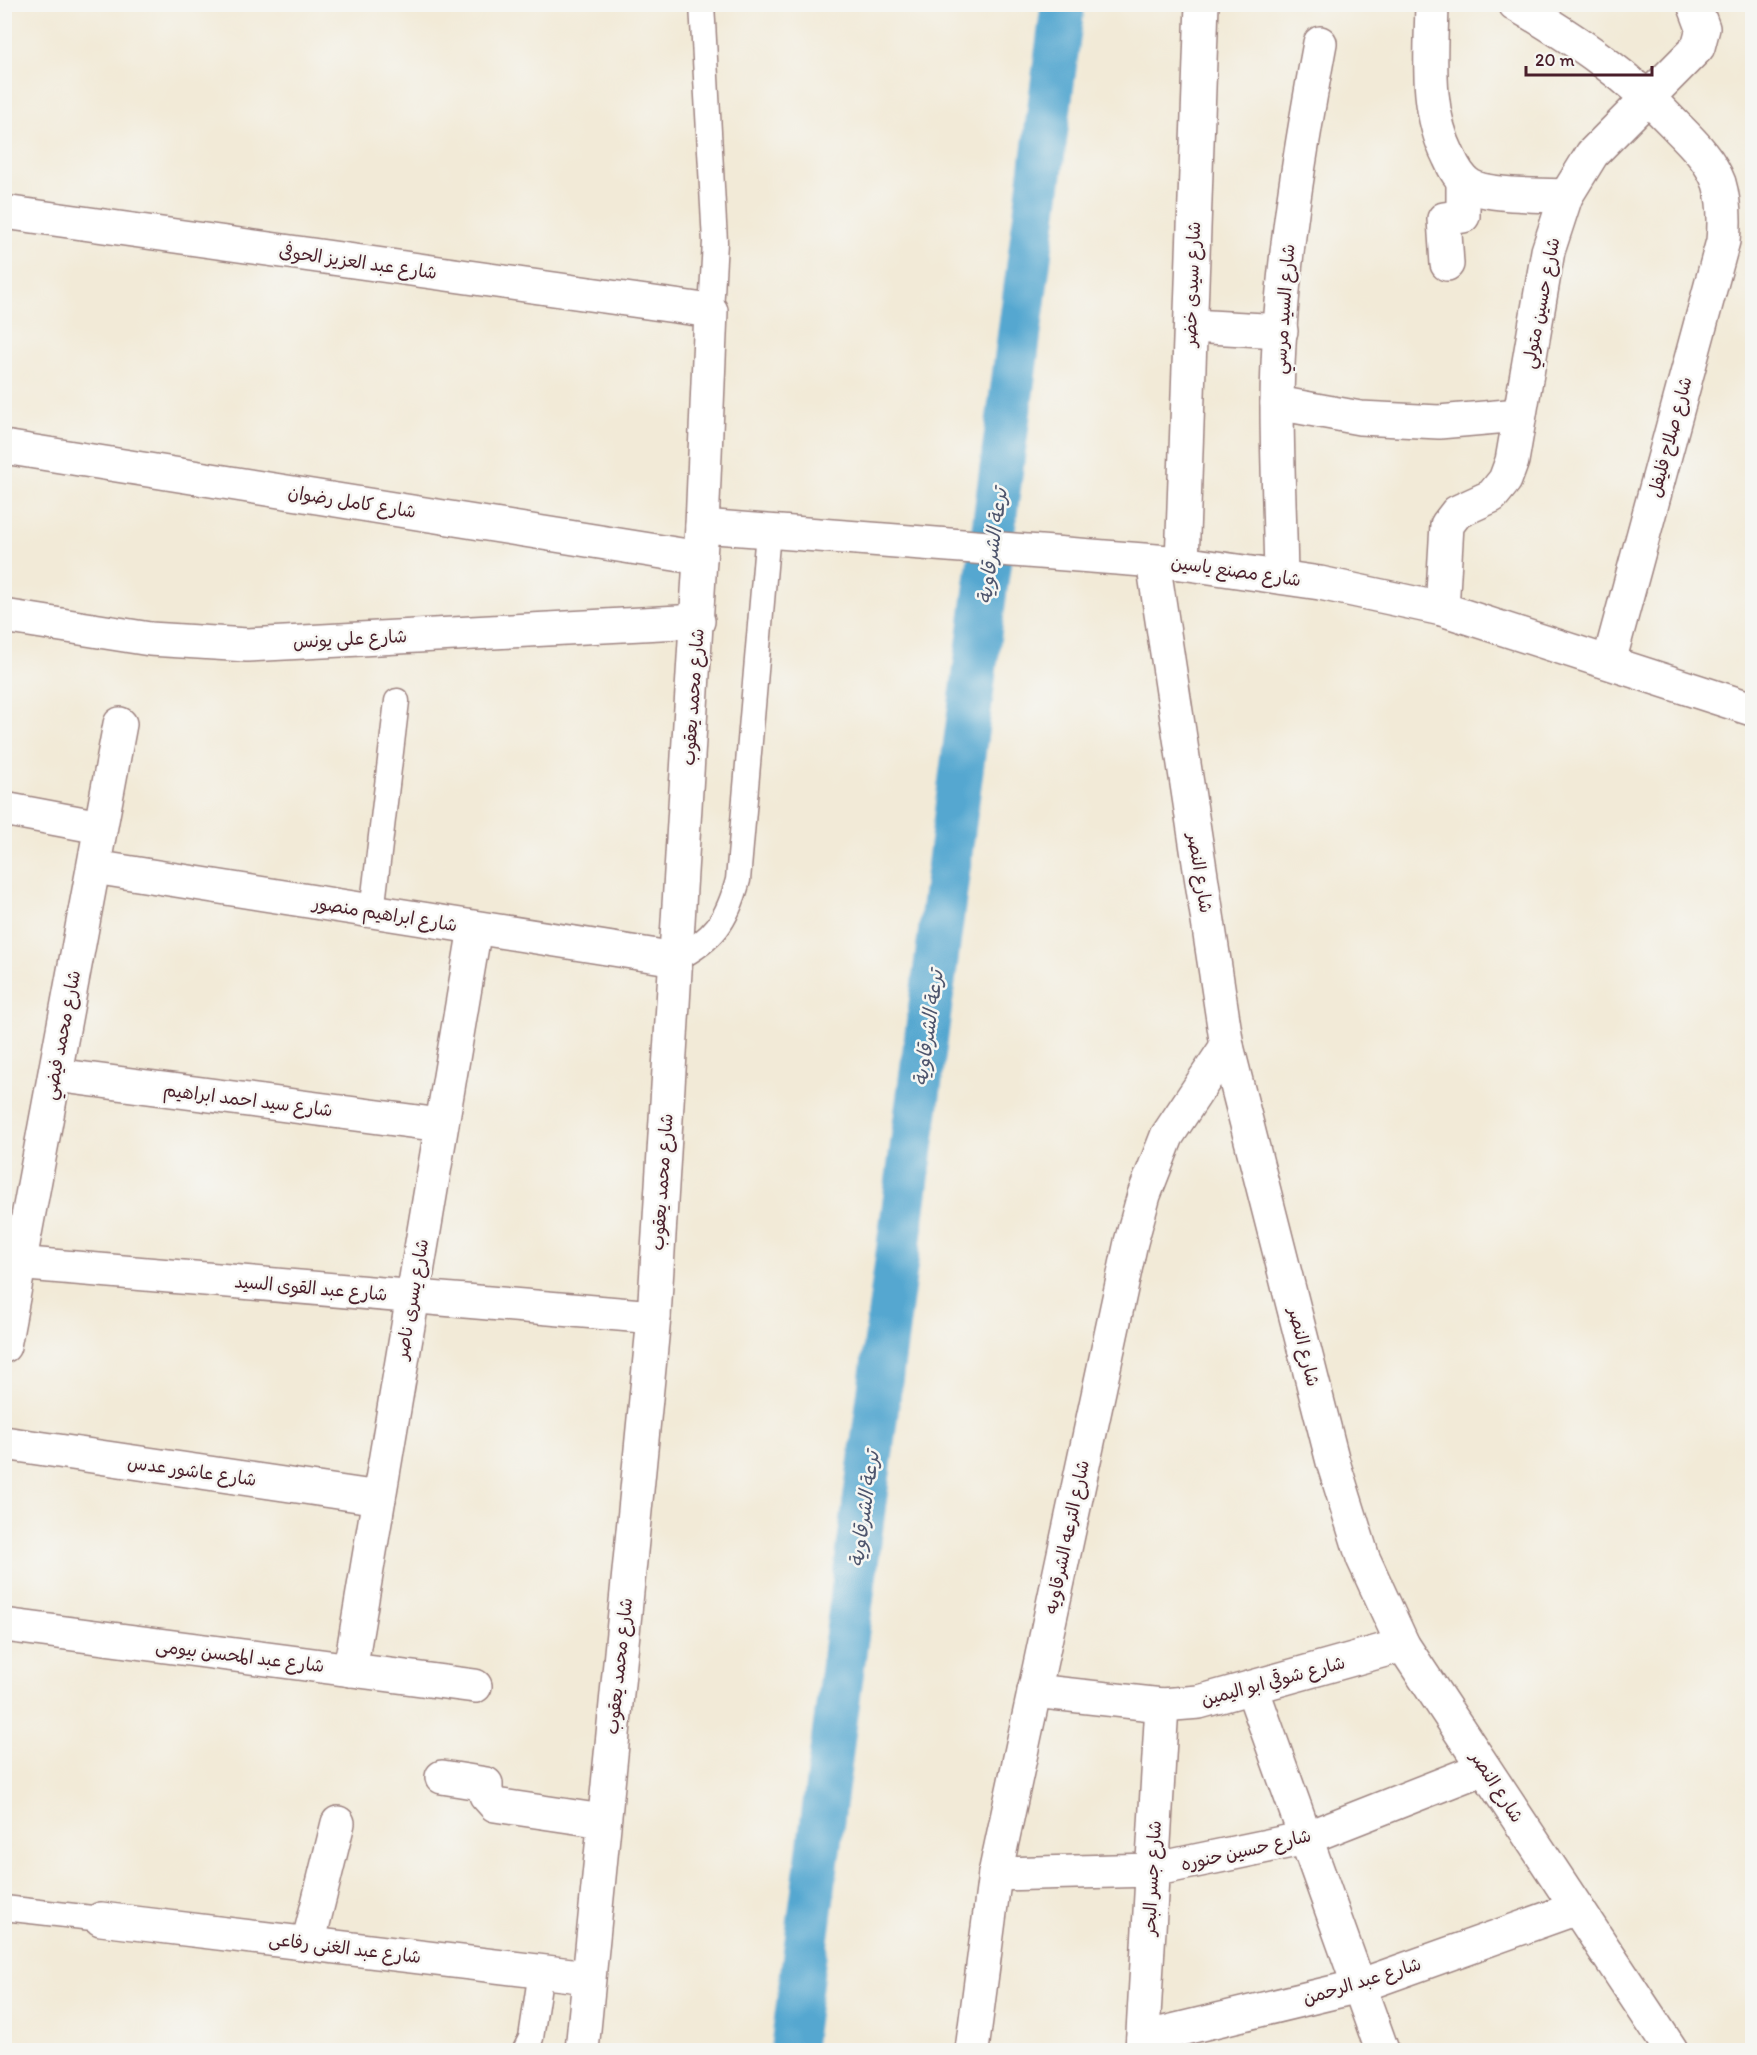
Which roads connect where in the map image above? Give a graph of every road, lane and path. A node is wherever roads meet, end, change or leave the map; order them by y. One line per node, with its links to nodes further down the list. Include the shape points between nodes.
1 (702, 4): 12 (lane, via 715,242)
2 (1202, 4): 13 (street, شارع سيدى خضر)
3 (1432, 4): 8 (street, via 1430,87 1434,114 1438,135)
4 (1515, 4): 7 (street, شارع صلاح فليفل, via 1577,40)
5 (1698, 11): 7 (street, شارع حسين متولي, via 1703,28 1698,47)
6 (1320, 43): 14 (street, شارع السيد مرسي, via 1289,234)
7 (1650, 98): 9 (street, شارع حسين متولي, via 1592,154); 25 (street, شارع صلاح فليفل, via 1704,155 1718,181 1725,211 1723,241)
8 (1463, 181): 9 (street, via 1481,190); 11 (street, via 1463,216 1444,219)
9 (1566, 196): 16 (street, شارع حسين متولي, via 1548,251)
10 (4, 212): 12 (street, شارع عبد العزيز الحوفى)
11 (1447, 264)
12 (711, 311): 19 (street, شارع محمد يعقوب)
13 (1191, 326): 14 (street); 20 (street, شارع سيدى خضر)
14 (1281, 331): 15 (street, شارع السيد مرسي)
15 (1277, 403): 16 (street, via 1359,418 1439,422); 21 (street, شارع السيد مرسي)
16 (1519, 415): 22 (street, شارع حسين متولي, via 1505,480 1492,496 1457,512 1447,525)
17 (4, 447): 19 (street, شارع كامل رضوان)
18 (768, 532): 19 (street, شارع مصنع ياسين); 20 (street, شارع مصنع ياسين); 34 (lane, via 738,880 731,905 718,928 699,947)
19 (701, 542): 24 (street, شارع محمد يعقوب)
20 (1168, 562): 21 (street, شارع مصنع ياسين); 35 (street, شارع النصر)
21 (1281, 577): 22 (street, شارع مصنع ياسين)
22 (1442, 609): 25 (street, شارع مصنع ياسين)
23 (4, 616): 24 (street, شارع على يونس, via 150,639 247,645)
24 (698, 621): 34 (street, شارع محمد يعقوب)
25 (1609, 662): 27 (street, شارع مصنع ياسين)
26 (397, 701): 32 (lane)
27 (1752, 709)
28 (120, 723): 30 (street, شارع محمد فيضي)
29 (4, 809): 30 (street)
30 (100, 827): 31 (street, شارع محمد فيضي)
31 (94, 867): 32 (street, شارع ابراهيم منصور); 36 (street, شارع محمد فيضي)
32 (372, 912): 33 (street, شارع ابراهيم منصور)
33 (475, 928): 34 (street, شارع ابراهيم منصور); 37 (street, شارع يسرى ناصر)
34 (676, 959): 40 (street, شارع محمد يعقوب)
35 (1227, 1046): 45 (street, شارع النصر, via 1333,1462 1363,1558); 49 (street, شارع الترعه الشرقاويه, via 1167,1136 1144,1195)
36 (55, 1075): 37 (street, شارع سيد احمد ابراهيم); 38 (street, شارع محمد فيضي)
37 (441, 1125): 39 (street, شارع يسرى ناصر)
38 (12, 1263): 39 (street, شارع عبد القوى السيد); 41 (street, شارع محمد فيضي)
39 (413, 1297): 40 (street, شارع عبد القوى السيد); 43 (street, شارع يسرى ناصر)
40 (654, 1317): 53 (street, شارع محمد يعقوب)
41 (4, 1346)
42 (4, 1443): 43 (street, شارع عاشور عدس)
43 (379, 1498): 46 (street, شارع يسرى ناصر)
44 (4, 1625): 46 (street, شارع عبد المحسن بيومى)
45 (1402, 1645): 48 (street, شارع شوقي ابو اليمين); 51 (street, شارع النصر)
46 (350, 1670): 47 (street, شارع عبد المحسن بيومى)
47 (475, 1686)
48 (1252, 1688): 50 (street, شارع شوقي ابو اليمين, via 1199,1702); 55 (street)
49 (1034, 1691): 50 (street, شارع شوقي ابو اليمين); 57 (street, شارع الترعه الشرقاويه)
50 (1162, 1705): 56 (street, شارع جسر البحر)
51 (1484, 1768): 55 (street, شارع حسين حنوره); 59 (street, شارع النصر)
52 (442, 1778): 53 (street, via 486,1784 486,1796 495,1805)
53 (603, 1821): 63 (street, شارع محمد يعقوب)
54 (338, 1823): 61 (street)
55 (1306, 1838): 56 (street, شارع حسين حنوره); 64 (street)
56 (1152, 1870): 57 (street, شارع حسين حنوره); 65 (street, شارع جسر البحر)
57 (995, 1874): 68 (street, شارع الترعه الشرقاويه)
58 (4, 1908): 60 (lane)
59 (1577, 1908): 64 (street, شارع عبد الرحمن); 70 (street, شارع النصر)
60 (101, 1919): 61 (street, شارع عبد الغنى رفاعى)
61 (308, 1944): 62 (street, شارع عبد الغنى رفاعى)
62 (541, 1971): 63 (street, شارع عبد الغنى رفاعى); 66 (lane, via 531,2038)
63 (588, 1977): 67 (street, شارع محمد يعقوب)
64 (1359, 1986): 65 (street, شارع عبد الرحمن); 69 (street)
65 (1143, 2044)
66 (525, 2050)
67 (582, 2050)
68 (972, 2050)
69 (1382, 2050)
70 (1671, 2050)

